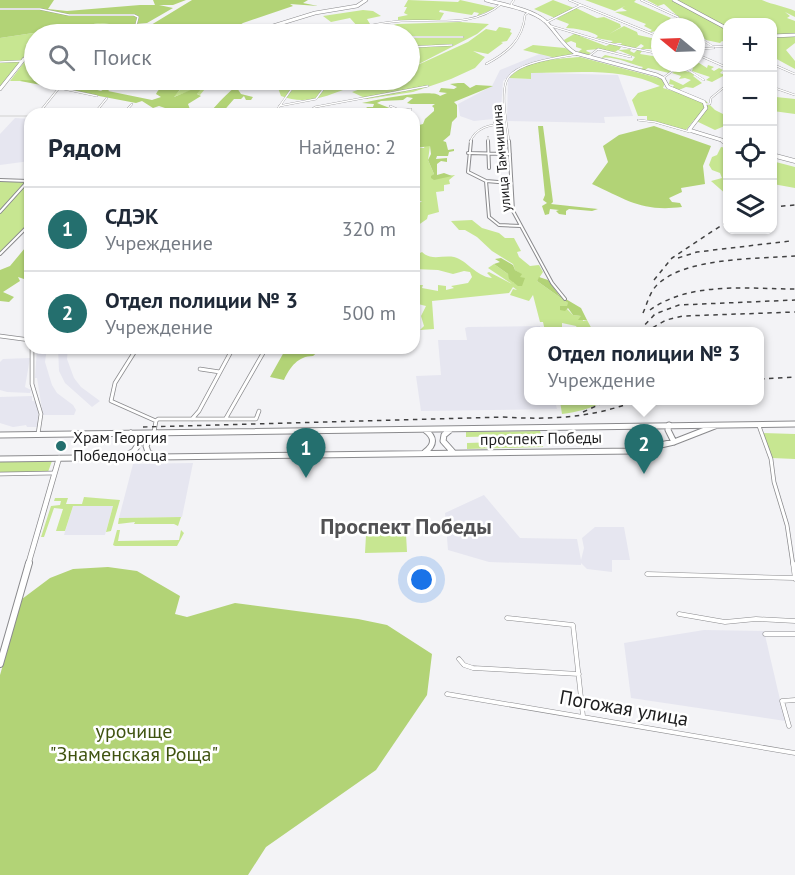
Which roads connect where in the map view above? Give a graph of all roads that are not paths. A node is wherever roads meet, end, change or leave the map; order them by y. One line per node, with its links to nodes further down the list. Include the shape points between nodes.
1 (366, 0): 15 (main road, via 357,6)
2 (486, 0): 7 (street)
3 (514, 0): 9 (street)
4 (569, 0): 8 (street)
5 (640, 0): 12 (street)
6 (674, 0): 18 (main road)
7 (501, 3): 9 (street); 16 (street, via 492,12 472,17)
8 (581, 5): 13 (street); 19 (street)
9 (514, 7): 11 (street)
10 (0, 9): 14 (street, via 136,16)
11 (528, 12): 13 (street); 37 (street, via 522,35 500,57)
12 (678, 18)
13 (547, 22): 17 (street)
14 (135, 24)
15 (282, 24)
16 (381, 24)
17 (551, 26): 30 (street); 31 (street, via 567,48)
18 (723, 26)
19 (651, 33)
20 (795, 35): 21 (main road)
21 (777, 36)
22 (420, 37): 23 (street)
23 (463, 37)
24 (705, 41): 27 (street)
25 (452, 45): 26 (street)
26 (420, 47)
27 (715, 47): 28 (street); 29 (street)
28 (705, 48)
29 (723, 48)
30 (651, 52)
31 (578, 54): 32 (street); 67 (street, улица Тамчишина, via 540,61 510,74 506,81)
32 (588, 57): 33 (street, via 598,49); 43 (street)
33 (632, 57)
34 (705, 58): 38 (street)
35 (22, 61): 36 (street); 48 (main road)
36 (0, 62)
37 (486, 64)
38 (723, 66)
39 (777, 66): 42 (street)
40 (672, 72): 43 (street)
41 (694, 72): 44 (street)
42 (795, 74)
43 (663, 78): 58 (street, via 668,87)
44 (704, 80)
45 (428, 86): 46 (street)
46 (420, 88)
47 (723, 88): 58 (street)
48 (0, 89)
49 (777, 89): 55 (street)
50 (57, 90): 62 (street)
51 (68, 90): 56 (street)
52 (291, 90): 60 (street)
53 (323, 90): 60 (street, via 316,99)
54 (407, 90): 65 (street)
55 (795, 95)
56 (97, 96)
57 (107, 98): 63 (street)
58 (706, 104): 74 (street, via 689,128)
59 (132, 105): 64 (street)
60 (279, 106)
61 (390, 106): 66 (street)
62 (43, 108)
63 (99, 108)
64 (129, 108)
65 (312, 108)
66 (394, 108)
67 (505, 115): 70 (street); 72 (street, улица Тамчишина)
68 (0, 116): 69 (street)
69 (24, 116)
70 (499, 119): 72 (street); 73 (street)
71 (638, 120): 74 (street)
72 (505, 122): 73 (street); 79 (street, улица Тамчишина)
73 (494, 125): 77 (street, via 471,135)
74 (694, 133): 76 (street)
75 (488, 137): 78 (street)
76 (723, 141)
77 (468, 153): 78 (street); 85 (street, via 468,172)
78 (489, 154): 79 (street); 82 (street)
79 (510, 154): 86 (street, улица Тамчишина)
80 (777, 156): 81 (street)
81 (795, 161)
82 (489, 168)
83 (0, 180): 84 (street)
84 (24, 181)
85 (486, 182): 86 (street); 89 (street, via 488,214 494,225)
86 (511, 183): 89 (street, улица Тамчишина, via 513,211)
87 (24, 186): 88 (street)
88 (0, 212)
89 (521, 226): 92 (street, улица Тамчишина, via 552,283)
90 (24, 230): 91 (street)
91 (0, 254)
92 (566, 299)
93 (0, 336): 94 (street)
94 (24, 339)
95 (32, 354): 115 (street, via 32,384 41,414)
96 (133, 354): 104 (street, via 115,383 112,403)
97 (230, 354): 100 (street)
98 (263, 354): 102 (street)
99 (200, 369): 100 (street)
100 (220, 372): 103 (street)
101 (259, 411): 102 (street, via 256,419)
102 (226, 418): 103 (street)
103 (192, 419): 104 (street)
104 (156, 421): 113 (street)
105 (759, 424): 106 (main road); 108 (main road); 128 (street, via 787,525)
106 (795, 424)
107 (669, 425): 108 (main road, проспект Победы); 109 (main road, проспект Победы); 117 (main road)
108 (719, 425): 117 (main road, проспект Победы)
109 (638, 426): 110 (main road, проспект Победы); 118 (main road, via 651,432 654,439)
110 (454, 428): 111 (main road, проспект Победы); 119 (main road, via 442,440)
111 (421, 429): 114 (main road, проспект Победы); 120 (main road, via 430,433 434,441 430,449)
112 (129, 432): 113 (main road, проспект Победы); 115 (main road, проспект Победы); 122 (main road, via 138,445)
113 (154, 432): 114 (main road, проспект Победы)
114 (162, 432): 121 (main road, via 146,444 148,452)
115 (38, 434): 116 (main road, проспект Победы)
116 (0, 435)
117 (674, 442): 118 (main road, проспект Победы)
118 (645, 450): 119 (main road, проспект Победы)
119 (456, 452): 120 (main road, проспект Победы)
120 (421, 453): 121 (main road, проспект Победы)
121 (157, 456): 122 (main road, проспект Победы)
122 (121, 457): 123 (main road, проспект Победы)
123 (59, 458): 124 (main road, проспект Победы); 125 (street)
124 (0, 459)
125 (54, 473): 126 (street); 135 (street)
126 (0, 474)
127 (647, 574): 128 (street)
128 (795, 578)
129 (679, 614): 131 (street, via 724,622)
130 (507, 618): 136 (street, via 573,625)
131 (795, 621)
132 (765, 634): 133 (street)
133 (795, 634)
134 (459, 659): 136 (street, via 473,668)
135 (0, 664)
136 (579, 674): 139 (street)
137 (447, 694): 139 (street, Погожая улица)
138 (795, 700): 140 (street, via 782,701)
139 (583, 716): 141 (street, Погожая улица)
140 (789, 726)
141 (795, 753)

